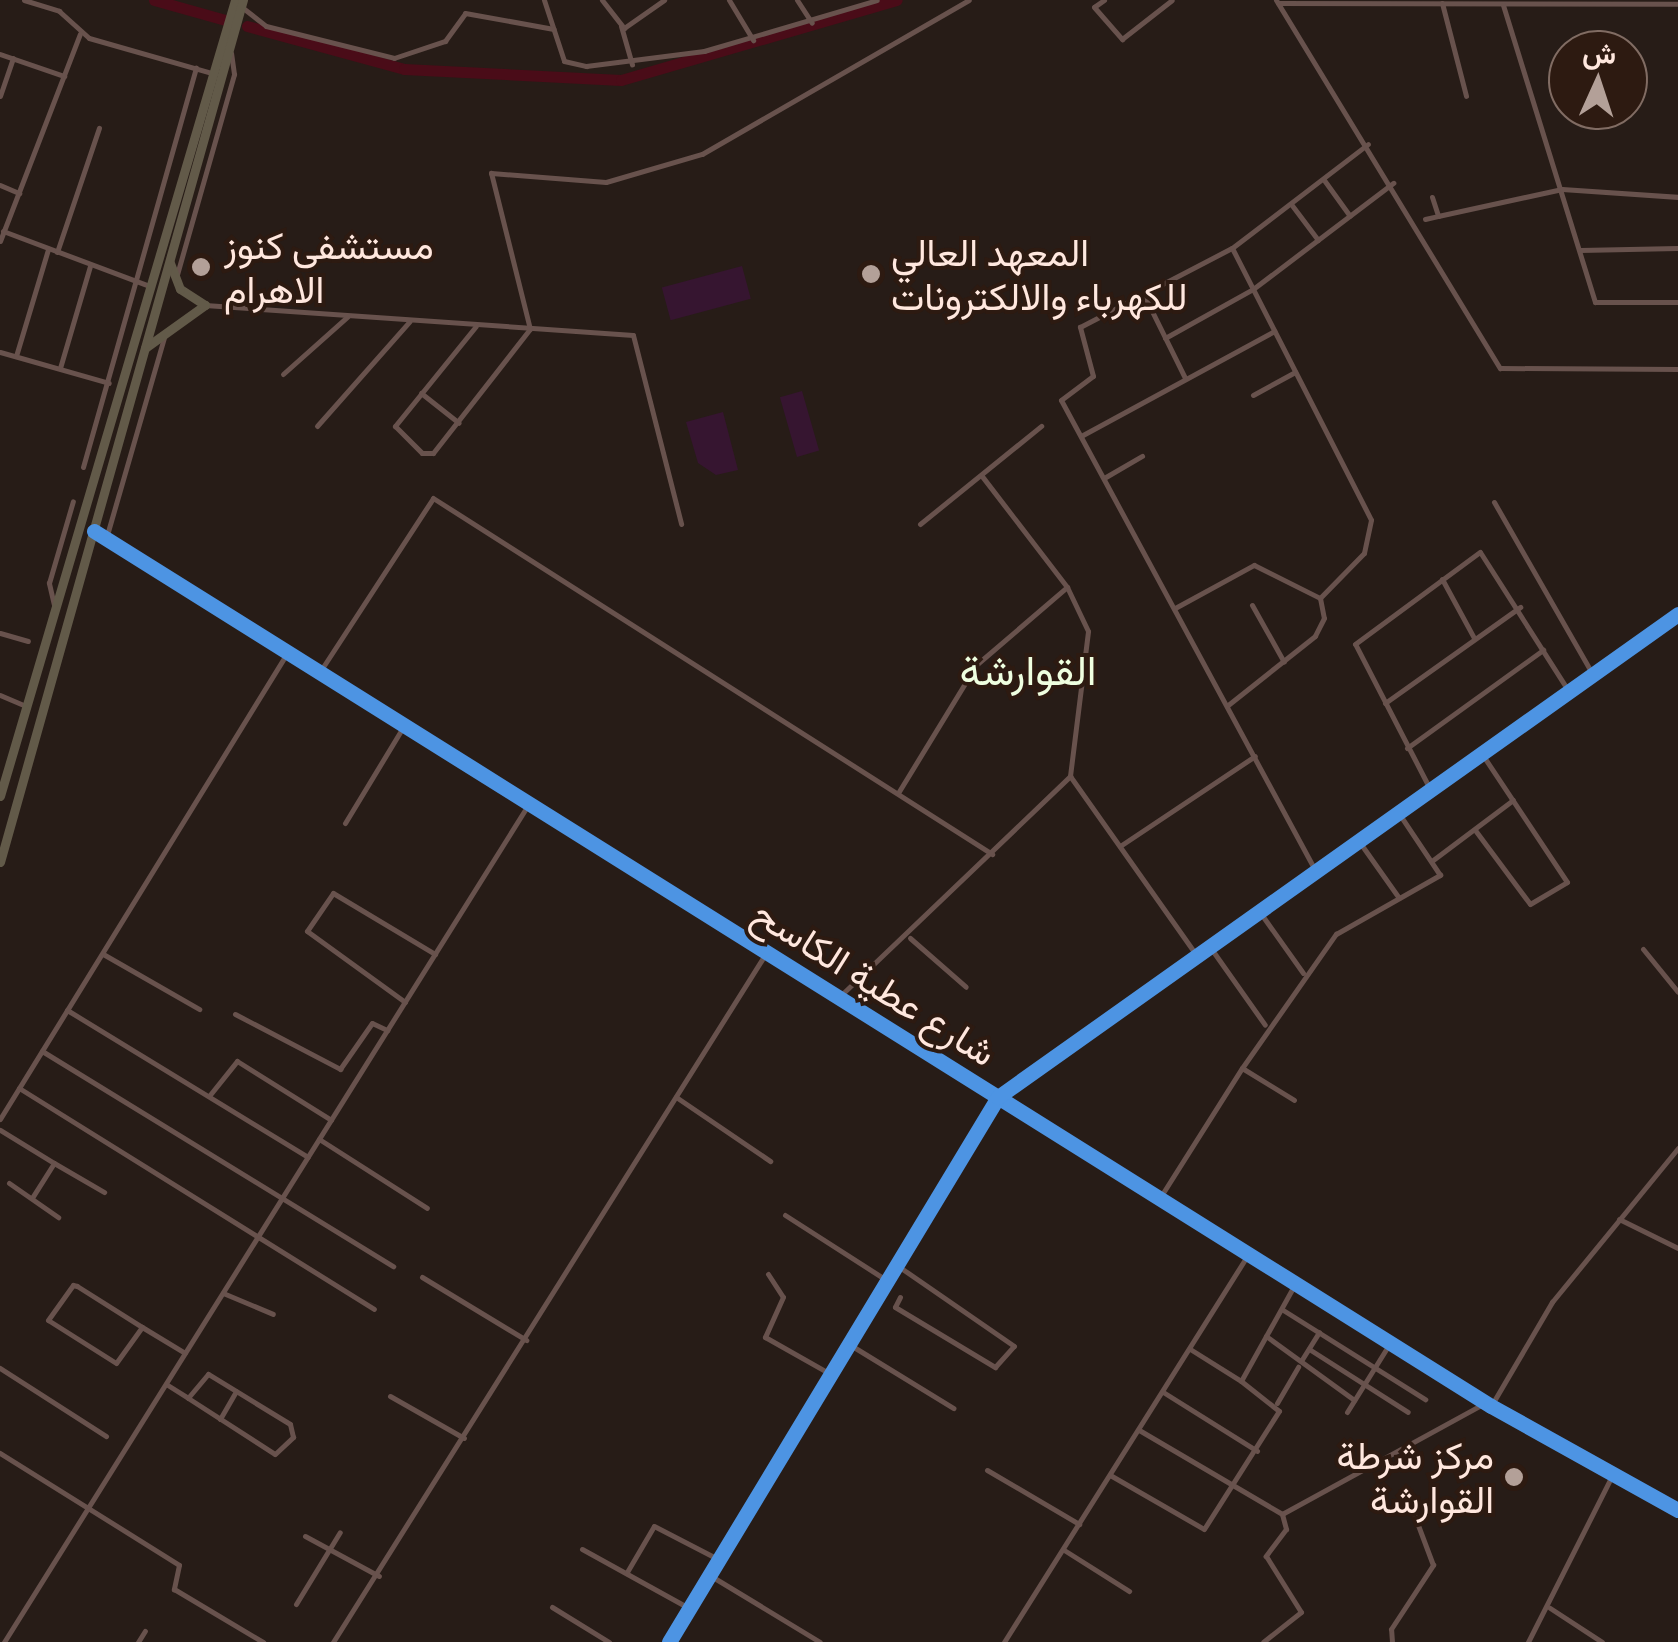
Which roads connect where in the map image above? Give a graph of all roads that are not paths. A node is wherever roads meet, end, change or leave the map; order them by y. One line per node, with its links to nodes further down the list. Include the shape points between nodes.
1 (24, 0): 27 (street, via 59,10)
2 (544, 0): 26 (street)
3 (602, 0): 25 (street)
4 (664, 0): 25 (street)
5 (729, 0): 28 (street)
6 (798, 0): 24 (street)
7 (857, 0): 23 (street)
8 (877, 0): 23 (street)
9 (970, 0): 73 (street, via 702,154 606,182 490,173)
10 (1104, 0): 11 (street, via 1094,7 1122,39)
11 (1172, 0)
12 (1277, 1): 13 (street); 39 (street)
13 (1338, 1): 20 (street)
14 (240, 2): 26 (street, via 266,26 394,58 444,40 465,13); 29 (highway); 34 (highway)
15 (1457, 2): 20 (street); 22 (street)
16 (1515, 2): 17 (street); 22 (street)
17 (1542, 2): 18 (street)
18 (1596, 2): 19 (street)
19 (1652, 2): 21 (street)
20 (1442, 3): 37 (street)
21 (1678, 4)
22 (1504, 5): 45 (street)
23 (861, 7): 24 (street)
24 (812, 24): 28 (street)
25 (621, 26): 32 (street)
26 (554, 29): 32 (street, via 564,61)
27 (80, 34): 33 (street); 35 (street)
28 (753, 40): 32 (street)
29 (230, 46): 40 (highway); 41 (street, via 234,74)
30 (0, 54): 31 (street)
31 (13, 58): 35 (street); 36 (street)
32 (632, 64)
33 (196, 68): 34 (street); 64 (street)
34 (214, 74): 65 (highway)
35 (64, 76): 46 (street)
36 (0, 96)
37 (1466, 96)
38 (100, 128): 60 (street)
39 (1368, 144): 42 (street); 43 (street)
40 (201, 151): 41 (street); 61 (highway)
41 (214, 154): 63 (street)
42 (1324, 180): 49 (street); 50 (street)
43 (1393, 183): 50 (street); 81 (street, via 1500,368)
44 (0, 185): 46 (street)
45 (1562, 189): 47 (street); 51 (street); 59 (street)
46 (19, 193): 53 (street)
47 (1678, 197)
48 (1432, 198): 51 (street)
49 (1292, 204): 54 (street); 56 (street)
50 (1350, 216): 54 (street)
51 (1438, 216): 52 (street)
52 (1425, 219)
53 (2, 231): 55 (street); 58 (street)
54 (1318, 240): 66 (street)
55 (0, 241)
56 (1232, 248): 66 (street); 67 (street)
57 (1678, 248): 59 (street)
58 (48, 249): 60 (street); 79 (street)
59 (1580, 250): 68 (street, via 1595,302)
60 (57, 252): 62 (street)
61 (170, 260): 63 (highway); 77 (highway)
62 (90, 266): 64 (street); 80 (street)
63 (176, 281): 69 (highway)
64 (139, 283): 65 (street); 85 (street)
65 (152, 287): 110 (highway)
66 (1253, 289): 74 (street); 76 (street)
67 (1144, 295): 76 (street); 92 (street, via 1077,332 1093,376 1061,400)
68 (1678, 302)
69 (205, 305): 70 (street); 75 (highway)
70 (348, 316): 71 (street); 83 (street)
71 (410, 321): 72 (street); 89 (street)
72 (476, 326): 73 (street); 86 (street)
73 (530, 329): 88 (street); 100 (street, via 636,337)
74 (1274, 331): 82 (street); 84 (street)
75 (164, 337): 77 (highway); 93 (street)
76 (1165, 338): 84 (street)
77 (145, 348): 91 (highway)
78 (0, 352): 79 (street)
79 (16, 356): 80 (street)
80 (60, 369): 85 (street)
81 (1678, 369)
82 (1295, 372): 87 (street); 106 (street, via 1372,527 1364,553)
83 (283, 374)
84 (1185, 378): 92 (street)
85 (108, 384): 95 (street)
86 (421, 393): 88 (street); 88 (street, via 397,434 430,454)
87 (1253, 395)
88 (459, 423)
89 (317, 426)
90 (1041, 426): 96 (street)
91 (121, 435): 93 (street); 102 (highway)
92 (1081, 436): 97 (street)
93 (133, 438): 103 (street)
94 (1142, 456): 97 (street)
95 (83, 467)
96 (982, 475): 101 (street); 105 (street)
97 (1104, 478): 109 (street)
98 (73, 501): 110 (street, via 49,583)
99 (1494, 502): 119 (street)
100 (681, 524)
101 (920, 524)
102 (94, 531): 103 (street, شارع عطية الكاسح); 127 (highway)
103 (108, 535): 116 (street, شارع عطية الكاسح)
104 (1442, 579): 108 (street, via 1487,552); 113 (street); 122 (street, via 1356,642)
105 (1066, 587): 132 (street, via 1090,644); 135 (street, via 976,665)
106 (1320, 598): 109 (street, via 1254,565); 117 (street, via 1322,627)
107 (1252, 606): 117 (street)
108 (1520, 607): 113 (street); 115 (street)
109 (1174, 608): 123 (street)
110 (58, 612): 124 (highway)
111 (1678, 614): 119 (street)
112 (0, 633): 114 (street)
113 (1475, 639): 122 (street)
114 (28, 642)
115 (1544, 649): 120 (street); 128 (street)
116 (290, 650): 118 (street, شارع عطية الكاسح); 154 (street)
117 (1284, 662): 123 (street)
118 (321, 670): 125 (street, شارع عطية الكاسح); 135 (street, via 433,498)
119 (1592, 672): 120 (street)
120 (1568, 690): 129 (street)
121 (0, 694): 124 (street)
122 (1385, 703): 128 (street)
123 (1228, 705): 130 (street)
124 (29, 707): 126 (highway)
125 (405, 724): 138 (street, شارع عطية الكاسح); 140 (street)
126 (18, 735): 127 (highway, via 26,748); 131 (highway)
127 (40, 739): 133 (highway)
128 (1408, 748): 134 (street)
129 (1481, 753): 134 (street); 137 (street)
130 (1255, 756): 143 (street); 147 (street)
131 (6, 774): 133 (highway, via 20,766); 136 (highway)
132 (1070, 776): 143 (street); 144 (street)
133 (26, 781): 146 (highway)
134 (1430, 790): 139 (street)
135 (898, 792): 144 (street)
136 (0, 796)
137 (1513, 800): 141 (street); 141 (street, via 1564,885 1530,904)
138 (530, 802): 153 (street, شارع عطية الكاسح); 155 (street)
139 (1398, 812): 142 (street); 145 (street)
140 (345, 823)
141 (1475, 830): 145 (street)
142 (1358, 840): 147 (street); 148 (street)
143 (1120, 846): 156 (street)
144 (992, 854): 150 (street)
145 (1433, 860): 148 (street, via 1438,878)
146 (0, 862)
147 (1315, 870): 149 (street)
148 (1399, 898): 157 (street, via 1336,934)
149 (1259, 911): 151 (street); 157 (street)
150 (910, 938): 158 (street); 160 (street)
151 (1210, 946): 156 (street); 165 (street)
152 (1643, 949): 159 (street)
153 (766, 953): 160 (street, شارع عطية الكاسح); 172 (street)
154 (104, 954): 162 (street); 163 (street)
155 (434, 954): 161 (street); 161 (street, via 333,893 306,932)
156 (1197, 956): 171 (street)
157 (1304, 973): 165 (street)
158 (966, 987)
159 (1678, 992)
160 (838, 996): 171 (street, شارع عطية الكاسح)
161 (405, 1002): 166 (street)
162 (198, 1009)
163 (68, 1010): 167 (street); 170 (street)
164 (235, 1014): 166 (street, via 340,1069 372,1023)
165 (1264, 1025): 168 (street)
166 (388, 1030): 175 (street)
167 (42, 1052): 169 (street); 184 (street)
168 (1242, 1068): 173 (street); 185 (street)
169 (19, 1088): 174 (street); 191 (street)
170 (209, 1096): 175 (street, via 237,1061); 179 (street)
171 (998, 1097): 185 (street, شارع عطية الكاسح); 195 (street)
172 (676, 1098): 180 (street); 208 (street)
173 (1294, 1100)
174 (0, 1119)
175 (331, 1120): 177 (street)
176 (0, 1130): 181 (street)
177 (319, 1139): 179 (street); 187 (street)
178 (1678, 1148): 190 (street)
179 (308, 1157): 184 (street)
180 (770, 1161)
181 (54, 1163): 183 (street); 186 (street)
182 (9, 1183): 186 (street)
183 (104, 1192)
184 (282, 1196): 191 (street); 194 (street)
185 (1161, 1196): 193 (street, شارع عطية الكاسح)
186 (32, 1198): 189 (street)
187 (427, 1208)
188 (785, 1215): 199 (street)
189 (58, 1217)
190 (1619, 1219): 192 (street); 228 (street, via 1552,1302)
191 (258, 1238): 200 (street); 202 (street)
192 (1678, 1248)
193 (1252, 1250): 198 (street, شارع عطية الكاسح); 211 (street)
194 (393, 1266)
195 (901, 1268): 199 (street); 201 (street, via 1014,1346 995,1368 895,1307)
196 (768, 1274): 217 (street, via 783,1296 766,1337)
197 (422, 1277): 208 (street)
198 (1297, 1282): 203 (street); 209 (street, شارع عطية الكاسح)
199 (891, 1283): 210 (street)
200 (223, 1293): 204 (street); 213 (street)
201 (900, 1297)
202 (374, 1309)
203 (1283, 1310): 206 (street); 207 (street)
204 (273, 1314)
205 (142, 1327): 205 (street, via 70,1284 48,1320 116,1363); 213 (street)
206 (1320, 1332): 212 (street); 215 (street)
207 (1266, 1336): 214 (street); 218 (street)
208 (526, 1340): 235 (street)
209 (1391, 1340): 215 (street); 228 (street, شارع عطية الكاسح)
210 (852, 1346): 217 (street); 229 (street)
211 (1190, 1349): 218 (street); 222 (street)
212 (1308, 1349): 214 (street); 220 (street)
213 (185, 1354): 219 (street)
214 (1300, 1364): 226 (street); 227 (street)
215 (1376, 1365): 220 (street); 225 (street)
216 (0, 1368): 234 (street)
217 (834, 1376): 252 (street)
218 (1241, 1381): 227 (street)
219 (166, 1384): 224 (street); 243 (street)
220 (1364, 1384): 226 (street); 231 (street)
221 (236, 1391): 224 (street, via 204,1373); 232 (street); 232 (street, via 290,1424 293,1437 278,1454)
222 (1163, 1392): 233 (street); 236 (street)
223 (390, 1396): 235 (street)
224 (188, 1398): 232 (street)
225 (1425, 1399)
226 (1354, 1400): 230 (street)
227 (1277, 1403): 236 (street)
228 (1489, 1404): 239 (street, شارع عطية الكاسح); 245 (street)
229 (953, 1408)
230 (1347, 1412)
231 (1408, 1412)
232 (220, 1419)
233 (1139, 1430): 240 (street); 241 (street)
234 (106, 1436)
235 (464, 1438): 254 (street)
236 (1257, 1451): 241 (street)
237 (0, 1453): 243 (street)
238 (987, 1470): 246 (street)
239 (1613, 1474): 244 (street, شارع عطية الكاسح); 259 (street)
240 (1110, 1475): 241 (street, via 1197,1530); 246 (street)
241 (1231, 1488): 245 (street)
242 (1409, 1501): 271 (street, via 1433,1566 1391,1630)
243 (89, 1506): 262 (street); 264 (street, via 179,1565 174,1589)
244 (1678, 1510)
245 (1282, 1514): 270 (street, via 1286,1528 1266,1556 1302,1612)
246 (1079, 1524): 251 (street)
247 (340, 1532): 249 (street)
248 (305, 1536): 249 (street)
249 (329, 1549): 254 (street); 257 (street)
250 (582, 1549): 253 (street)
251 (1064, 1550): 256 (street); 269 (street)
252 (720, 1560): 253 (street, via 654,1526); 255 (street)
253 (627, 1572): 260 (street)
254 (379, 1576): 265 (street)
255 (710, 1576): 260 (street); 268 (street)
256 (1129, 1591)
257 (296, 1604)
258 (552, 1607): 266 (street)
259 (1550, 1608): 272 (street); 273 (street)
260 (690, 1609): 267 (street)
261 (145, 1631): 263 (street)
262 (4, 1642)
263 (138, 1642)
264 (262, 1642)
265 (333, 1642)
266 (609, 1642)
267 (669, 1642)
268 (820, 1642)
269 (1004, 1642)
270 (1263, 1642)
271 (1392, 1642)
272 (1528, 1642)
273 (1602, 1642)

